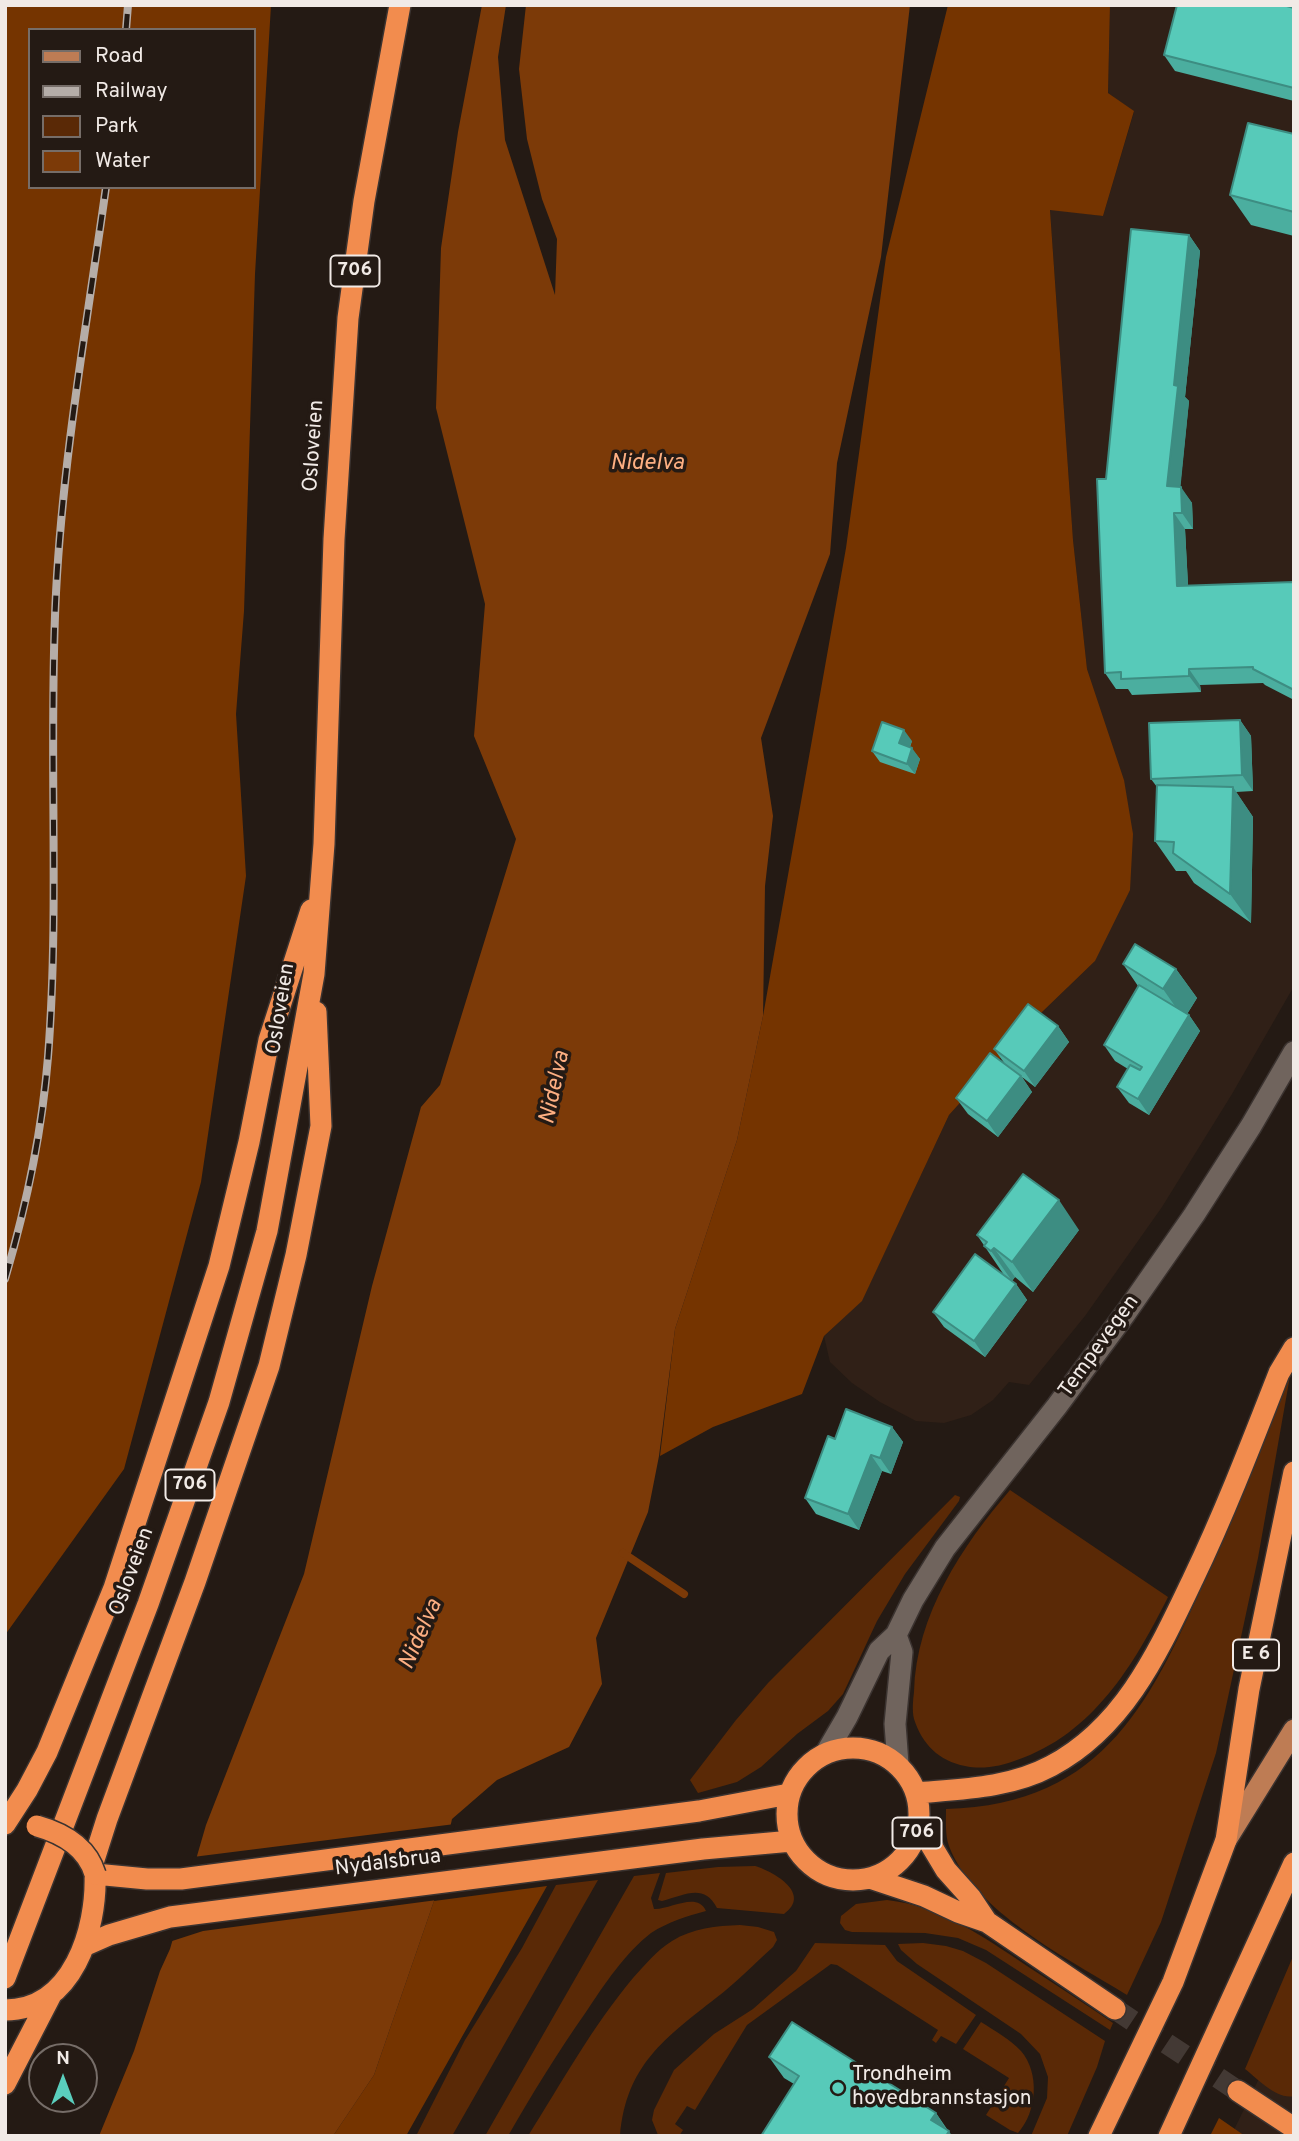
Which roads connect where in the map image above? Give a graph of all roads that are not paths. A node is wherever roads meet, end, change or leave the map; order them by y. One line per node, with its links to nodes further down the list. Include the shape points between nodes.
1 (400, 5): 2 (highway, Osloveien / 706, via 348,318 334,526)
2 (321, 878): 3 (highway, Osloveien / 706); 14 (highway, 706, via 269,1040 219,1266 114,1588 47,1752)
3 (314, 974): 18 (highway, 706, via 321,1126 269,1366 107,1819); 22 (highway, Osloveien / 706, via 267,1231 219,1402 148,1604)
4 (1294, 1052): 7 (street, Tempevegen, via 1194,1215 1057,1406 945,1548)
5 (1294, 1348): 11 (highway, via 1279,1373 1215,1534 1164,1640 1114,1716 1094,1737 1050,1767 986,1787)
6 (1294, 1472): 15 (highway, E 6, via 1249,1689)
7 (896, 1635): 9 (street, Tempevegen, via 879,1651); 10 (street, via 902,1652 895,1724)
8 (1294, 1730): 15 (main road)
9 (826, 1753): 10 (highway, via 851,1747 868,1749); 12 (highway, via 805,1767)
10 (898, 1764): 11 (highway, 706)
11 (917, 1793): 13 (highway, 706)
12 (789, 1794): 16 (highway); 18 (highway, Nydalsbrua, via 699,1811 181,1878 147,1879)
13 (919, 1825): 19 (highway, 706, via 915,1840 897,1864); 20 (highway, 706, via 946,1870)
14 (5, 1827): 18 (highway, 706, bridge, via 37,1826 64,1836)
15 (1226, 1840): 29 (highway, E 6, via 1173,1982)
16 (792, 1841): 19 (highway, 706, via 811,1866 825,1874 840,1879); 21 (highway, Nydalsbrua, via 170,1917)
17 (1294, 1863): 30 (highway)
18 (94, 1870): 21 (highway, 706, via 94,1911)
19 (870, 1878): 20 (highway, 706)
20 (987, 1922): 24 (highway, 706)
21 (84, 1945): 23 (highway, 706, via 66,1980)
22 (5, 1978)
23 (51, 1995): 25 (highway, 706, via 30,2007); 26 (highway, 706)
24 (1115, 2009)
25 (5, 2010)
26 (5, 2084)
27 (1238, 2091): 28 (highway)
28 (1294, 2128)
29 (1099, 2136)
30 (1170, 2136)

